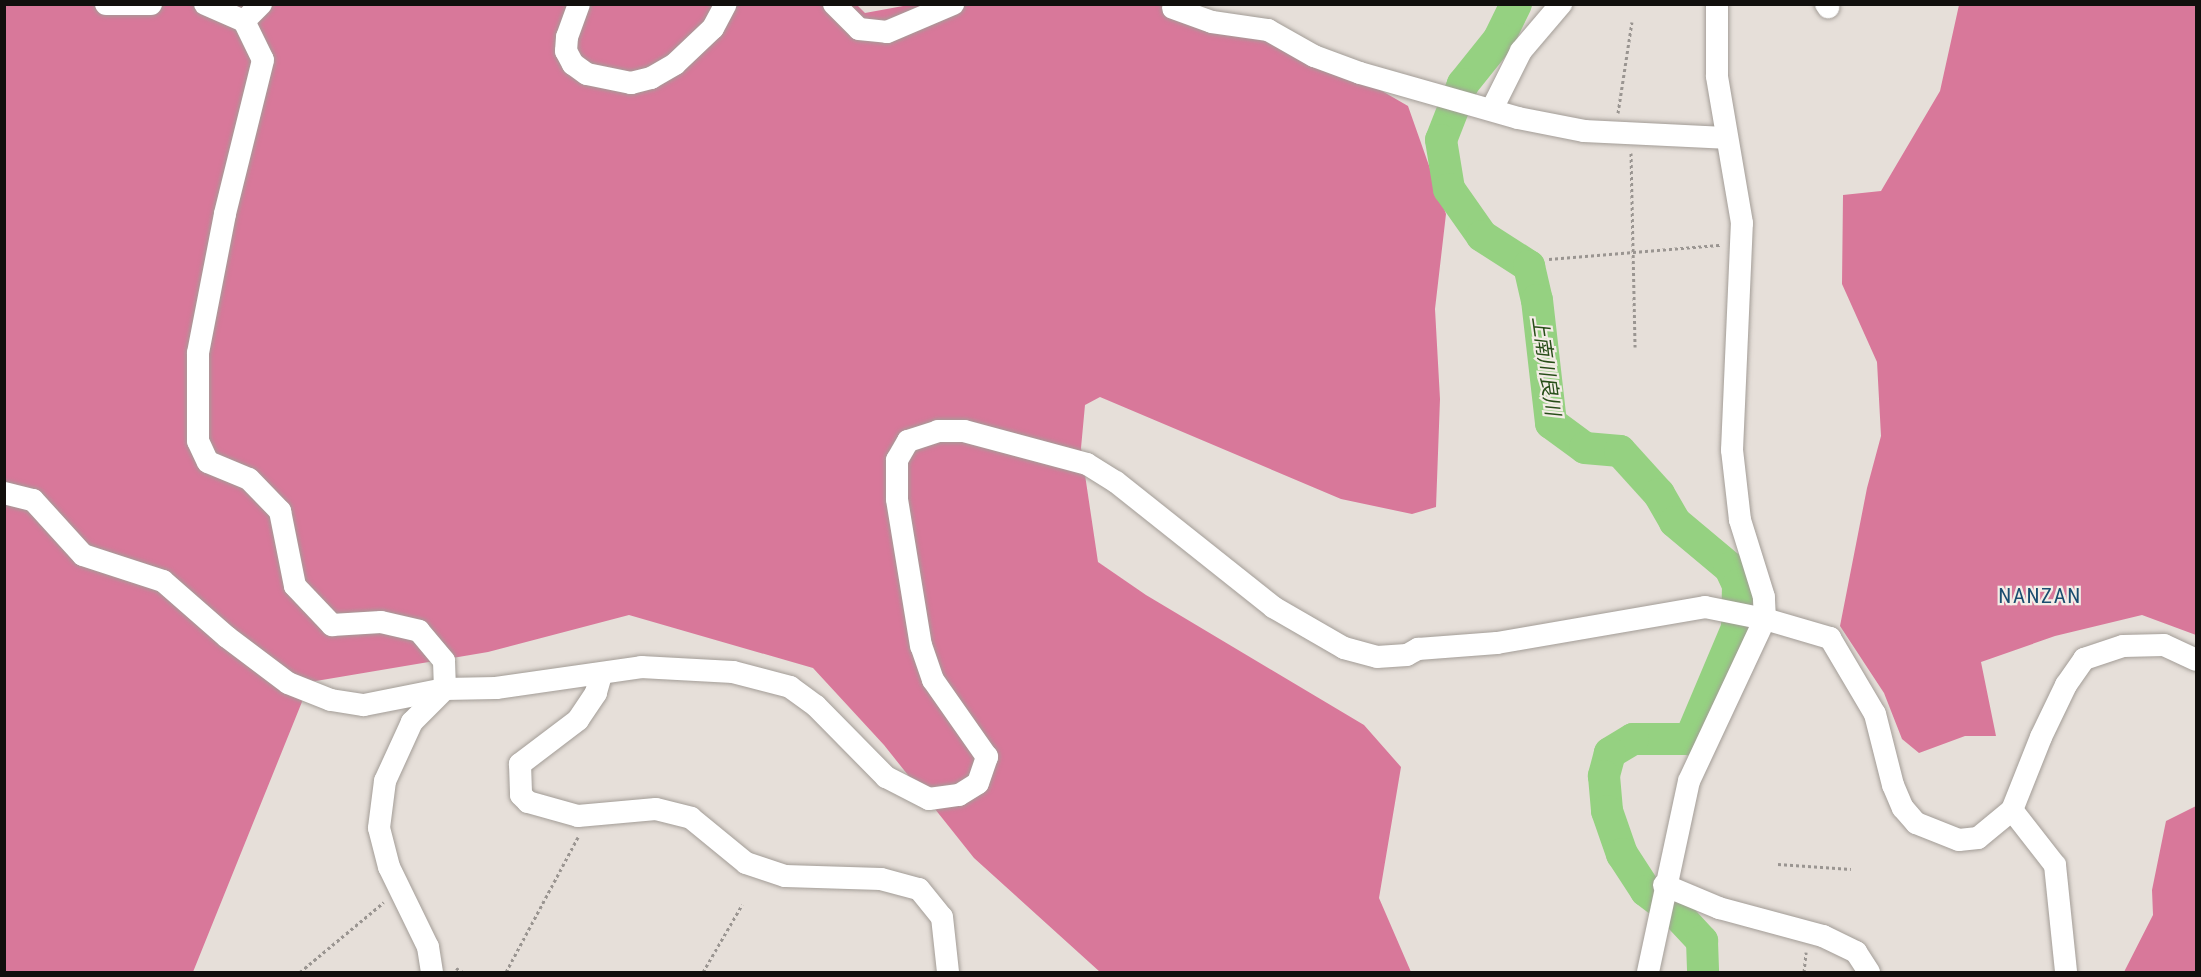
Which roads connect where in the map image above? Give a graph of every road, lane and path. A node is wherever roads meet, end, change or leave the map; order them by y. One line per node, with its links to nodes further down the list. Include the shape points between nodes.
1 (106, 4): 2 (street)
2 (152, 4)
3 (205, 4): 12 (street)
4 (261, 4): 12 (street)
5 (579, 4): 6 (street, via 567,37 566,51 573,64 587,74 631,83 651,78 675,64 713,28)
6 (726, 4)
7 (834, 4): 8 (street, via 845,20 867,32 887,32)
8 (953, 4)
9 (1561, 4): 14 (street, via 1521,51)
10 (1717, 4): 16 (street, via 1717,76)
11 (1173, 8): 14 (street, via 1212,22 1268,30 1314,56 1360,73)
12 (244, 21): 25 (street, via 260,47 263,72 225,214 198,353 198,441 208,462 249,479 280,510 295,586 332,625 381,622 419,631 444,661)
13 (1632, 22): 15 (path)
14 (1492, 109): 15 (street, via 1584,132)
15 (1623, 133): 16 (street); 18 (path)
16 (1725, 138): 22 (street, via 1742,223 1732,450 1740,520 1764,597)
17 (1726, 244): 18 (path)
18 (1633, 253): 19 (path); 20 (path)
19 (1549, 259)
20 (1635, 347)
21 (4, 493): 25 (street, via 33,500 83,555 163,581 288,683 331,700 364,705)
22 (1757, 617): 24 (street, via 1705,607 1497,644 1418,649 1407,655 1377,657 1344,648 1273,607 1116,482 1087,464 964,431 938,431 908,441 897,460 897,499 921,646 933,680 987,757 978,783 959,795 929,799 900,788 816,706 790,687 733,672 702,669 640,667); 26 (street, via 1830,638 1875,714 1893,785 1916,823 1945,837 1978,838); 30 (street, via 1689,781)
23 (2196, 660): 26 (street, via 2164,645 2123,646 2084,659 2066,684)
24 (601, 675): 25 (street, via 496,688); 40 (street, via 596,693 578,720 520,764 521,795 528,802 578,816 656,809 691,818 746,863 785,876 881,879 919,890 942,917)
25 (445, 689): 36 (street, via 412,722 385,781 379,828 388,867 428,947)
26 (2012, 810): 44 (street, via 2055,865)
27 (578, 837): 38 (path)
28 (1778, 864): 29 (path)
29 (1851, 869)
30 (1664, 885): 41 (street); 43 (street, via 1719,908 1823,936 1856,952)
31 (386, 901): 35 (path)
32 (742, 905): 39 (path)
33 (1807, 941): 42 (path)
34 (456, 968): 37 (path)
35 (300, 972)
36 (432, 972)
37 (463, 972)
38 (506, 972)
39 (703, 972)
40 (948, 972)
41 (1647, 972)
42 (1804, 972)
43 (1869, 972)
44 (2066, 972)

